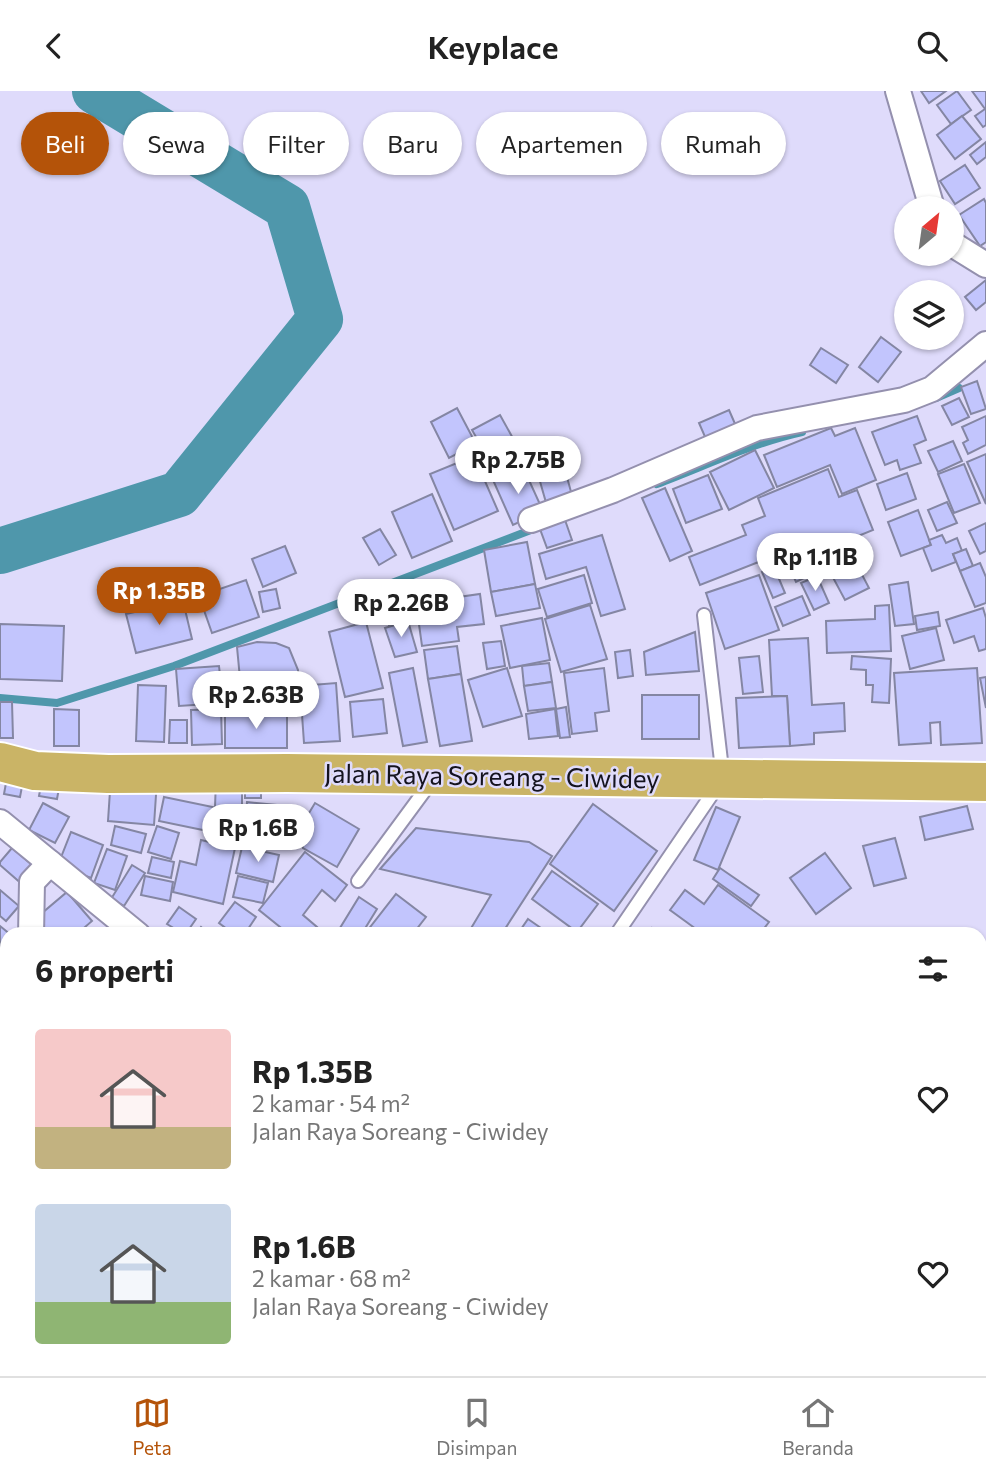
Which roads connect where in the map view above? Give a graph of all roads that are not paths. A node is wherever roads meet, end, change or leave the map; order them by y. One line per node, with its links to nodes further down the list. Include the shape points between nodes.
1 (898, 91): 2 (street)
2 (929, 196)
3 (964, 251): 4 (street)
4 (986, 265)
5 (986, 344): 6 (street, via 932,389 904,400 757,428)
6 (531, 520)
7 (704, 615): 10 (lane)
8 (0, 762): 9 (highway, Jalan Raya Soreang - Ciwidey, via 35,771 108,774)
9 (436, 775): 10 (highway, Jalan Raya Soreang - Ciwidey); 14 (lane)
10 (723, 778): 11 (highway, Jalan Raya Soreang - Ciwidey); 17 (lane)
11 (986, 782)
12 (0, 823): 13 (street)
13 (50, 863): 15 (street, via 32,882); 16 (street)
14 (358, 881)
15 (30, 927)
16 (128, 927)
17 (621, 927)

